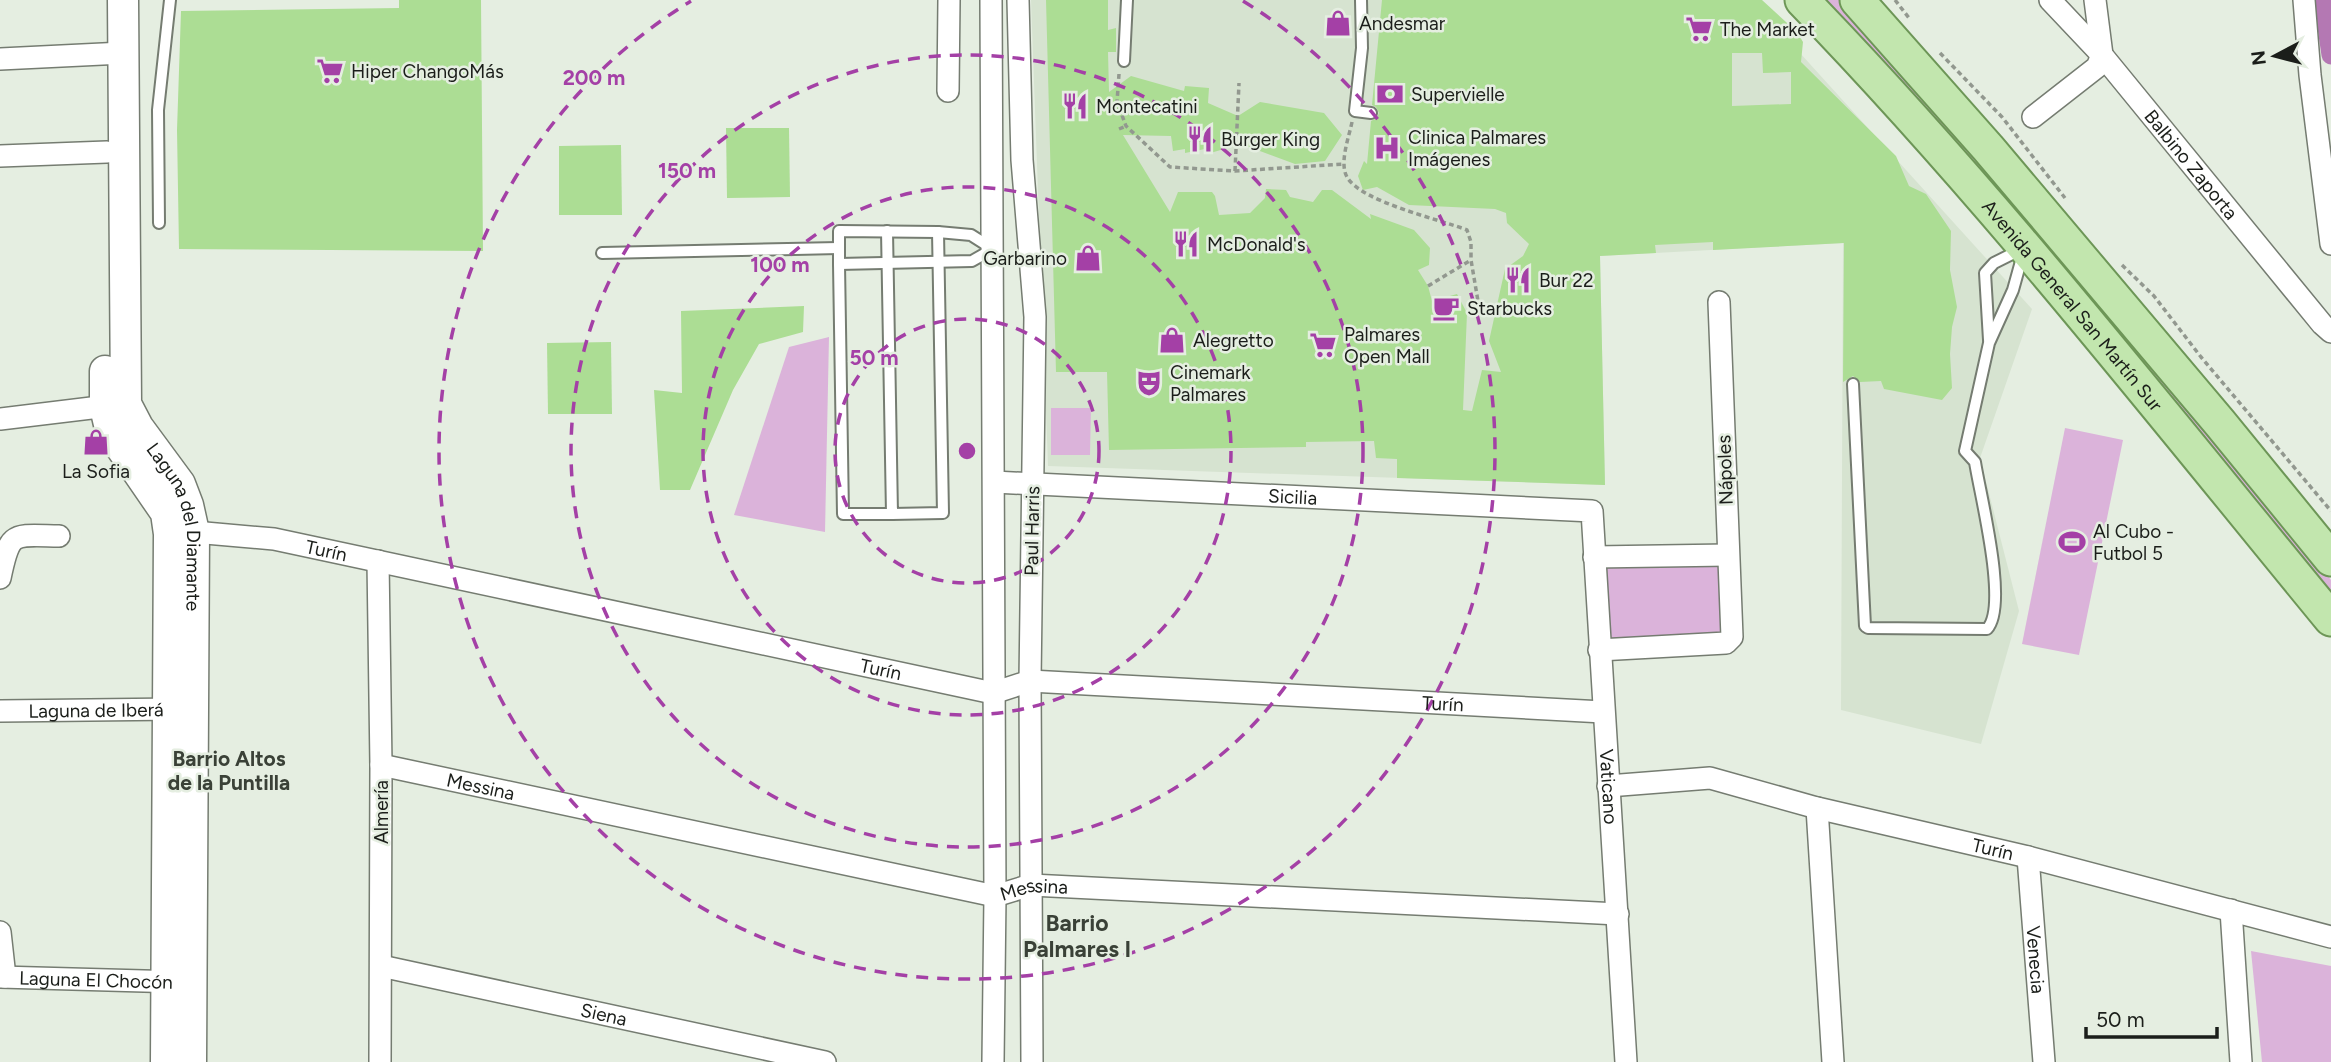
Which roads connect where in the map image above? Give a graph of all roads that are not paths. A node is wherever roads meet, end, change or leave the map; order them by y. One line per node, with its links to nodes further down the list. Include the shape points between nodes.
1 (106, 0): 14 (street, Laguna del Diamante)
2 (123, 0): 14 (street, Laguna del Diamante)
3 (170, 0): 25 (lane, via 158,110)
4 (949, 0): 18 (street)
5 (991, 0): 32 (street, Paul Harris)
6 (1018, 0): 29 (street, Paul Harris, via 1021,160)
7 (1127, 0): 17 (lane)
8 (1362, 0): 19 (lane, via 1355,111)
9 (1802, 0): 31 (main road, Avenida General San Martín Sur)
10 (1857, 0): 24 (main road, Avenida General San Martín Sur)
11 (2050, 0): 15 (street, Balbino Zaporta)
12 (2095, 0): 15 (street)
13 (2304, 0): 23 (street); 28 (street)
14 (115, 53): 16 (street); 21 (street, Laguna del Diamante); 41 (street, Laguna del Diamante)
15 (2102, 55): 20 (street, via 2098,67); 38 (street, Balbino Zaporta)
16 (0, 59)
17 (1124, 61)
18 (948, 91)
19 (1371, 113)
20 (2033, 117)
21 (107, 152): 22 (street); 41 (street, Laguna del Diamante)
22 (0, 156)
23 (2331, 159)
24 (2061, 215): 31 (main road); 51 (main road, Avenida General San Martín Sur)
25 (159, 223)
26 (887, 231): 27 (lane); 30 (lane, via 839,231); 35 (lane)
27 (938, 232): 32 (lane, via 971,235); 34 (lane)
28 (2331, 244)
29 (1029, 246): 32 (street); 44 (street, Paul Harris, via 1035,317)
30 (839, 248): 33 (lane); 36 (lane)
31 (2025, 248): 39 (lane, via 2013,290); 39 (lane, via 1994,263 1985,273); 54 (main road, Avenida General San Martín Sur)
32 (993, 249): 34 (lane, via 972,261); 43 (street, Paul Harris)
33 (601, 253)
34 (939, 261): 35 (lane); 46 (lane, via 943,513)
35 (888, 262): 36 (lane); 46 (lane)
36 (839, 264): 46 (lane, via 843,514)
37 (1719, 302): 49 (street, Nápoles)
38 (2331, 332)
39 (1989, 343): 40 (lane, via 1965,451 1975,462 1994,560 1994,613 1987,629 1865,626)
40 (1853, 384)
41 (115, 405): 42 (street); 47 (street, Laguna del Diamante, via 138,427 180,484 188,505)
42 (0, 419)
43 (994, 482): 44 (street, Sicilia); 57 (street, Paul Harris)
44 (1032, 483): 45 (street, Sicilia); 56 (street, Paul Harris)
45 (1592, 511): 50 (street, Vaticano)
46 (892, 514)
47 (181, 533): 52 (street, Turín, via 274,539); 58 (street, Laguna del Diamante)
48 (59, 537): 53 (street, via 22,535 12,539)
49 (1728, 555): 50 (street); 55 (street, Nápoles, via 1732,637 1726,643)
50 (1594, 556): 55 (street, Vaticano)
51 (2331, 559)
52 (378, 561): 57 (street, Turín); 61 (street, Almería)
53 (0, 578)
54 (2331, 619)
55 (1599, 650): 60 (street, Vaticano)
56 (1030, 681): 57 (street, Turín); 60 (street, Turín); 65 (street, Paul Harris)
57 (992, 693): 66 (street, Paul Harris)
58 (180, 709): 59 (street, Laguna de Iberá); 73 (street, Laguna del Diamante)
59 (0, 711)
60 (1603, 712): 62 (street, Vaticano)
61 (381, 765): 66 (street, Messina); 71 (street, Almería)
62 (1608, 786): 63 (street, Turín, via 1710,778); 68 (street, Vaticano)
63 (1817, 808): 64 (street, Turín); 81 (street)
64 (2028, 857): 67 (street, Turín); 82 (street, Venecia)
65 (1031, 885): 66 (street, Messina); 68 (street, Messina); 79 (street, Paul Harris)
66 (995, 896): 78 (street, Paul Harris)
67 (2231, 911): 70 (street, Turín); 83 (street)
68 (1618, 914): 80 (street, Vaticano)
69 (0, 932): 72 (street)
70 (2331, 937)
71 (381, 966): 76 (street, Almería); 77 (street, Siena)
72 (3, 977): 73 (street, Laguna El Chocón)
73 (180, 982): 74 (street, Laguna del Diamante); 75 (street, Laguna del Diamante)
74 (166, 1062)
75 (191, 1062)
76 (380, 1062)
77 (825, 1062)
78 (993, 1062)
79 (1032, 1062)
80 (1626, 1062)
81 (1833, 1062)
82 (2044, 1062)
83 (2241, 1062)

